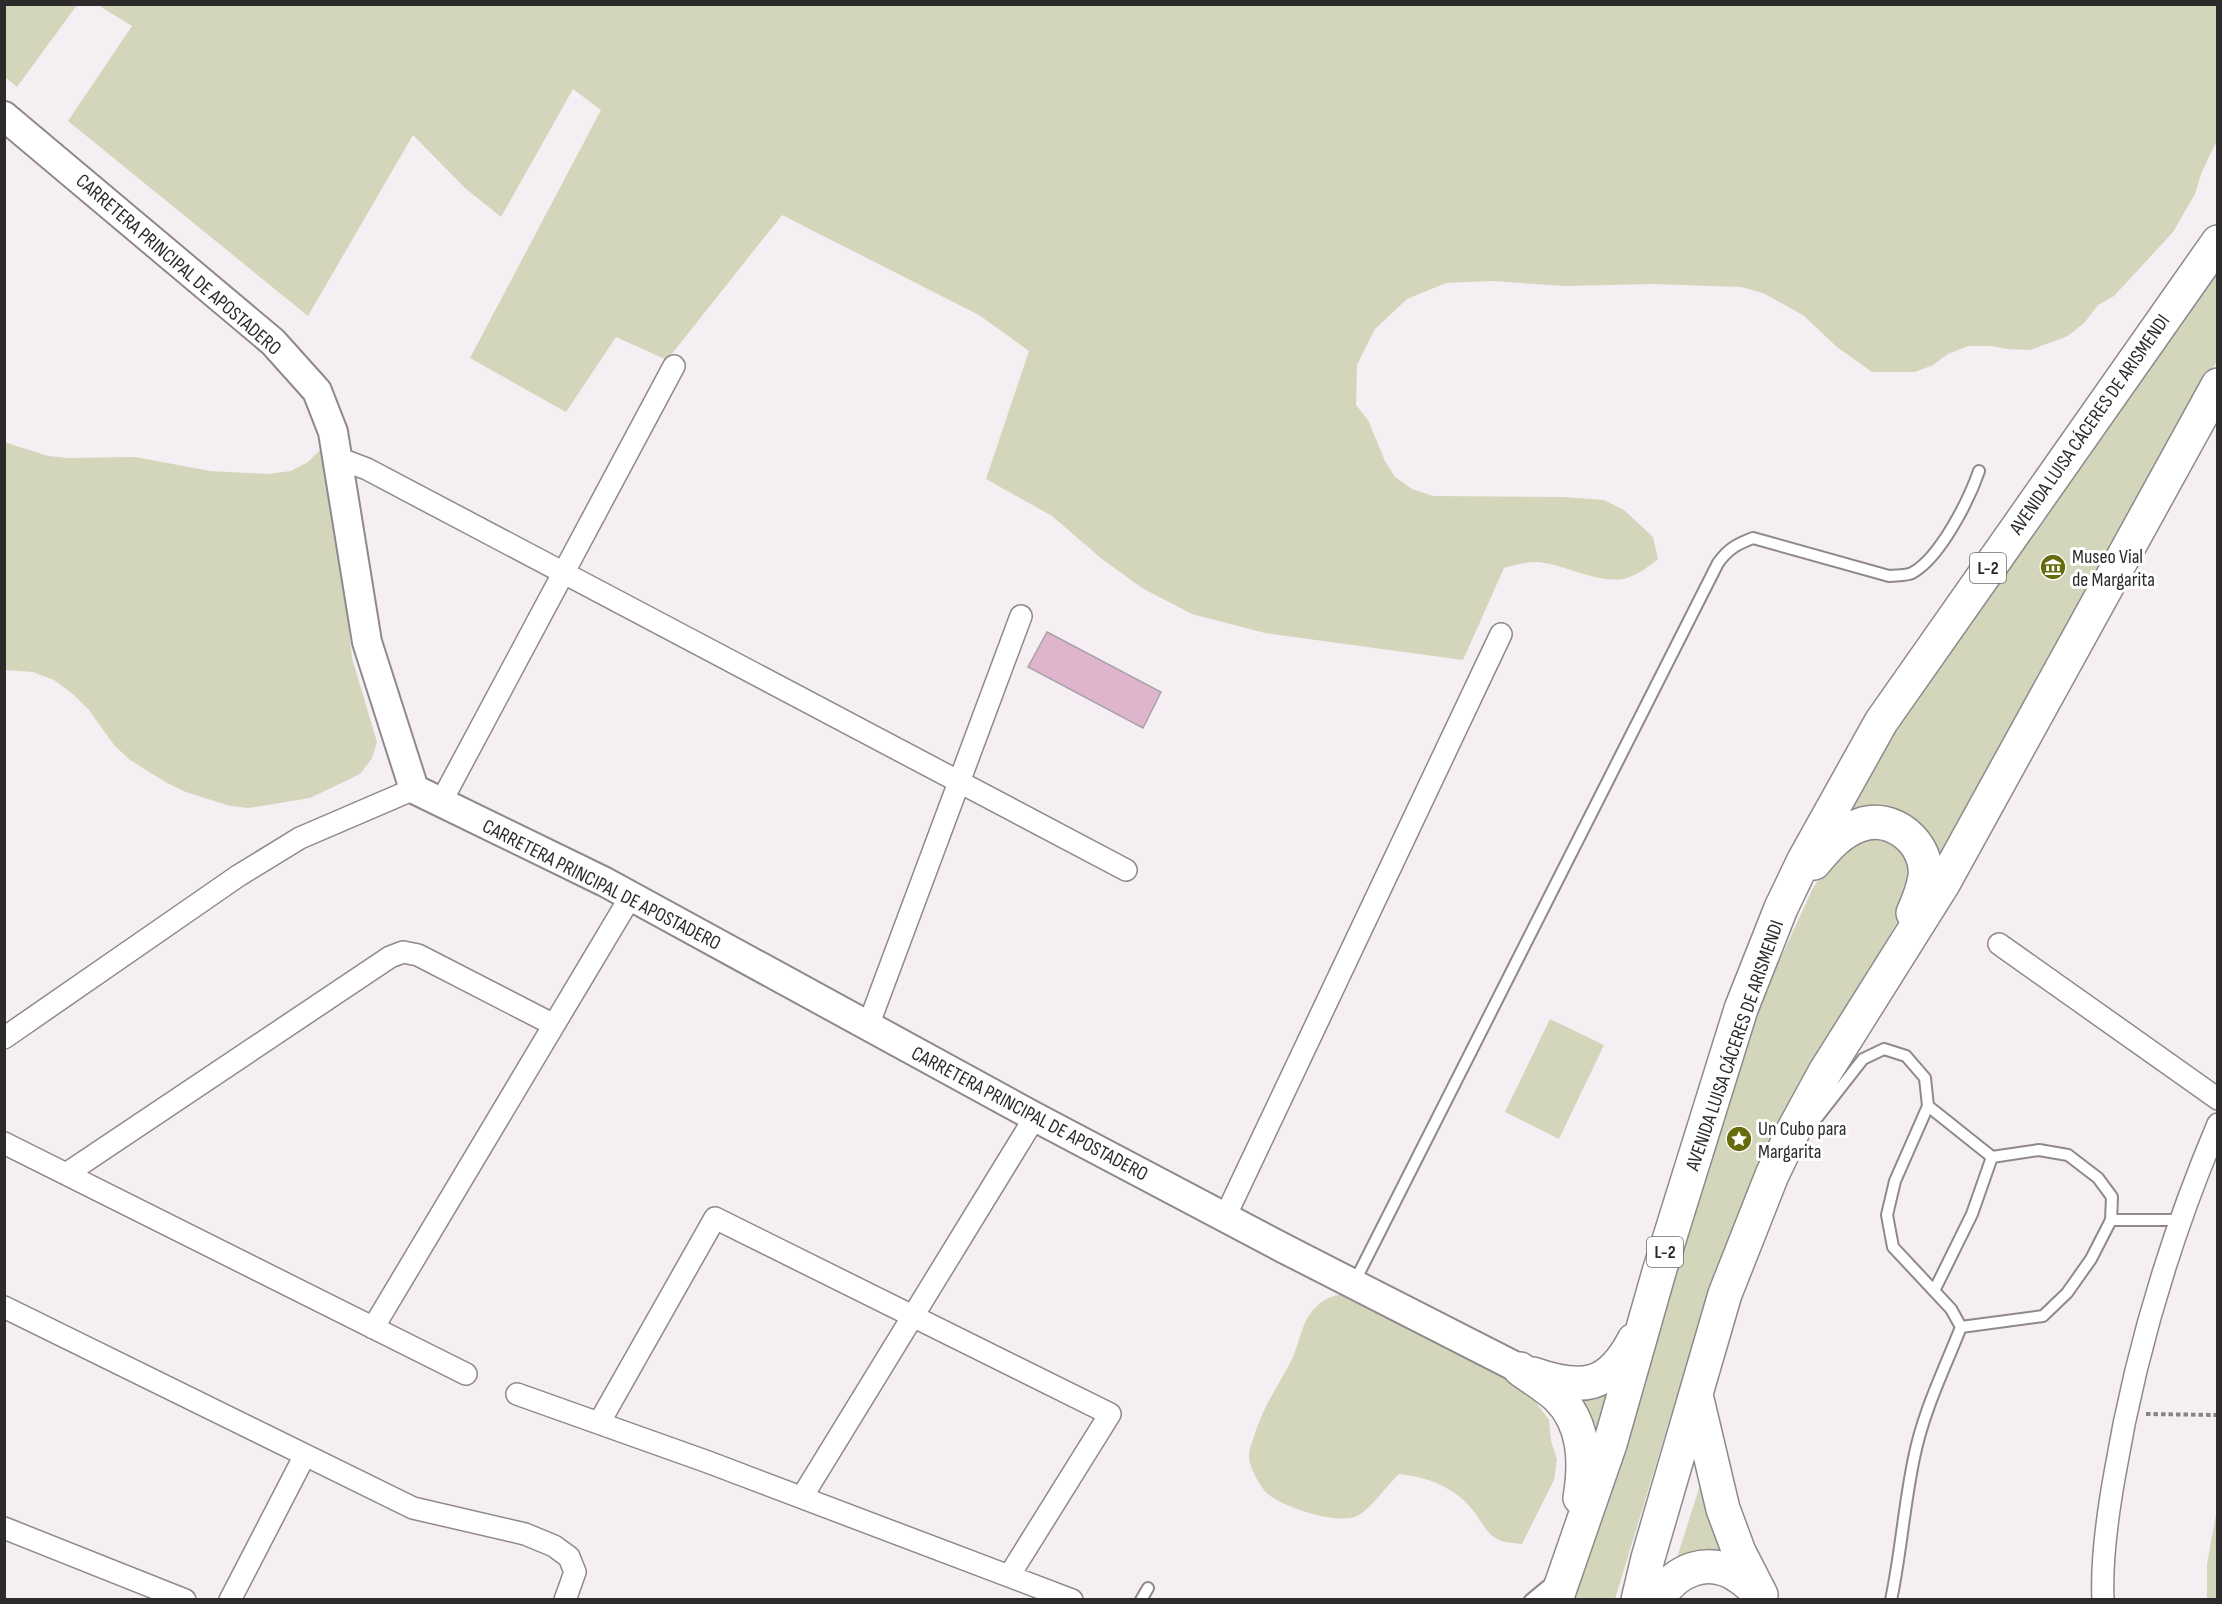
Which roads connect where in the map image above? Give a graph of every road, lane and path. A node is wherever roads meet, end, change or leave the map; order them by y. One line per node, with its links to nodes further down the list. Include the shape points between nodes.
1 (4, 116): 5 (street, CARRETERA PRINCIPAL DE APOSTADERO, via 273,342 317,391 333,432)
2 (2217, 242): 15 (main road, AVENIDA LUISA CÁCERES DE ARISMENDI / L-2, via 1881,722)
3 (674, 366): 7 (street)
4 (2217, 385): 17 (main road, via 1943,884)
5 (338, 458): 7 (street, via 367,469); 11 (street, CARRETERA PRINCIPAL DE APOSTADERO, via 367,642)
6 (1979, 471): 32 (lane, via 1948,534 1924,566 1909,574 1889,576 1753,538 1726,551)
7 (564, 573): 10 (street); 12 (street)
8 (1020, 616): 10 (street)
9 (1502, 634): 29 (street)
10 (959, 782): 13 (street); 19 (street)
11 (414, 789): 12 (street, CARRETERA PRINCIPAL DE APOSTADERO); 20 (street, via 300,838 238,876)
12 (441, 802): 14 (street, CARRETERA PRINCIPAL DE APOSTADERO)
13 (1126, 870)
14 (631, 896): 18 (street); 19 (street, CARRETERA PRINCIPAL DE APOSTADERO)
15 (1781, 908): 17 (main road, via 1829,844 1845,832 1863,824 1898,827 1912,838 1922,856 1925,876); 36 (main road, AVENIDA LUISA CÁCERES DE ARISMENDI / L-2, via 1738,1021)
16 (1999, 944): 21 (street)
17 (1888, 973): 28 (main road, via 1825,1072)
18 (555, 1025): 27 (street, via 418,955 403,952); 38 (street)
19 (868, 1026): 23 (street, CARRETERA PRINCIPAL DE APOSTADERO)
20 (4, 1038)
21 (2217, 1099)
22 (1928, 1106): 26 (lane); 28 (lane, via 1925,1078 1906,1056 1884,1049 1863,1059); 33 (lane, via 1895,1181 1887,1215 1893,1247)
23 (1035, 1117): 29 (street, CARRETERA PRINCIPAL DE APOSTADERO); 35 (street)
24 (2217, 1124): 31 (street)
25 (4, 1143): 27 (street)
26 (1992, 1157): 30 (lane, via 2038,1149 2068,1155 2098,1178 2112,1197); 33 (lane, via 1972,1214)
27 (66, 1174): 38 (street)
28 (1773, 1175): 41 (main road, via 1725,1294)
29 (1225, 1217): 32 (street, CARRETERA PRINCIPAL DE APOSTADERO)
30 (2111, 1220): 31 (lane); 37 (lane, via 2091,1259 2067,1293 2043,1316)
31 (2181, 1220): 43 (street)
32 (1353, 1284): 39 (street, CARRETERA PRINCIPAL DE APOSTADERO)
33 (1934, 1291): 37 (lane)
34 (4, 1307): 46 (street)
35 (913, 1316): 45 (street, via 716,1218); 47 (street); 49 (street, via 1110,1414)
36 (1647, 1316): 39 (main road, via 1628,1352 1603,1378 1583,1384 1557,1382); 50 (main road, AVENIDA LUISA CÁCERES DE ARISMENDI / L-2, via 1610,1444)
37 (1961, 1327): 61 (lane, via 1925,1415 1914,1456)
38 (373, 1328): 40 (street)
39 (1520, 1369): 50 (main road, via 1557,1397 1580,1432 1582,1485)
40 (466, 1374)
41 (1695, 1393): 52 (main road, via 1723,1509 1739,1552); 59 (main road)
42 (517, 1394): 45 (street)
43 (2125, 1414): 44 (path); 62 (street, via 2109,1508)
44 (2217, 1415)
45 (599, 1423): 47 (street)
46 (305, 1455): 54 (street); 55 (street, via 413,1508 525,1534 554,1546 569,1557 575,1572)
47 (802, 1497): 49 (street)
48 (4, 1528): 53 (street)
49 (1009, 1576): 56 (street)
50 (1564, 1576): 58 (lane)
51 (1148, 1588): 57 (lane)
52 (1764, 1598): 60 (main road, via 1736,1575 1705,1565 1672,1579)
53 (185, 1599)
54 (230, 1599)
55 (565, 1599)
56 (1072, 1599)
57 (1141, 1599)
58 (1530, 1599)
59 (1638, 1599)
60 (1658, 1599)
61 (1891, 1599)
62 (2103, 1599)

